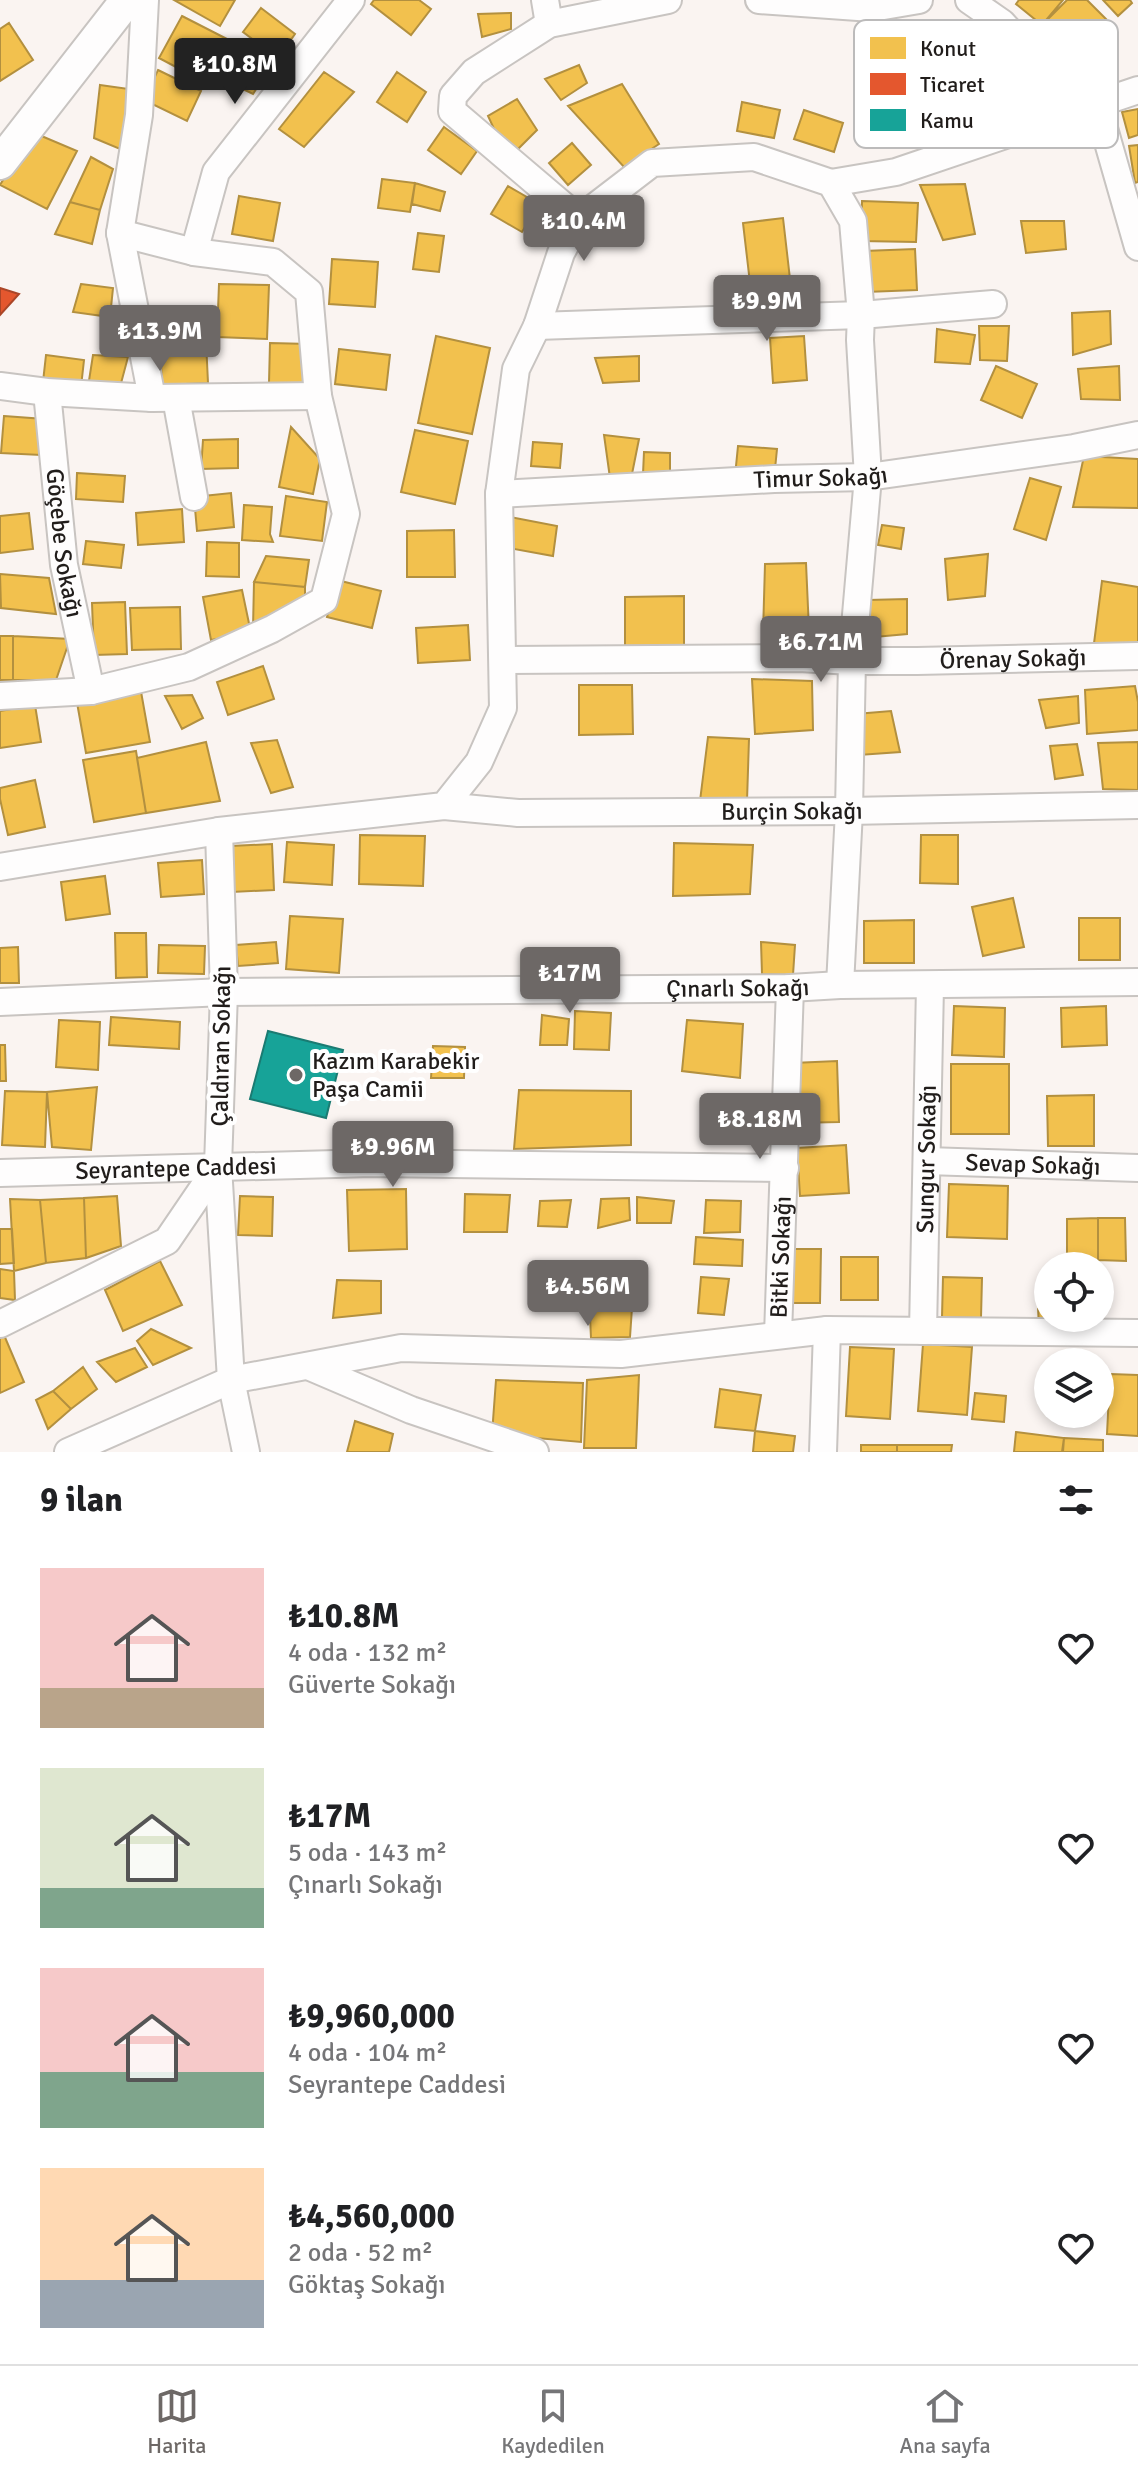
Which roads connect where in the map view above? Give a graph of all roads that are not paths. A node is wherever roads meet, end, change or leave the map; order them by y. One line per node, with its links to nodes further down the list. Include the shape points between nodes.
1 (127, 0): 14 (street)
2 (145, 0): 17 (street, via 139,115)
3 (351, 0): 19 (street, via 216,172)
4 (668, 0): 8 (street)
5 (759, 0): 6 (street, via 872,8)
6 (919, 0)
7 (969, 0): 9 (street)
8 (547, 12): 16 (street, via 474,72 453,96 452,111)
9 (998, 20)
10 (1138, 90): 11 (street)
11 (1118, 97)
12 (966, 148): 15 (street, via 896,172)
13 (1104, 148): 18 (street)
14 (0, 163)
15 (831, 183): 16 (street, via 754,157 652,163); 21 (street, via 853,221)
16 (579, 219): 22 (street, via 561,253)
17 (120, 233): 19 (street); 26 (street)
18 (1138, 247)
19 (194, 252): 25 (street, via 273,262 309,292)
20 (993, 304): 21 (street)
21 (861, 315): 22 (street); 28 (street)
22 (537, 326): 29 (street, via 516,369)
23 (0, 386): 24 (street)
24 (47, 392): 26 (street); 34 (street, Göçebe Sokağı, via 64,565)
25 (318, 396): 26 (street); 34 (street, via 346,514 324,600 189,667)
26 (164, 398): 30 (street)
27 (1138, 435): 28 (street, Timur Sokağı)
28 (868, 477): 29 (street, Timur Sokağı); 33 (street)
29 (499, 494): 32 (street)
30 (194, 497)
31 (1138, 656): 33 (street, Örenay Sokağı)
32 (503, 660): 33 (street, Örenay Sokağı); 37 (street, via 503,708 479,762)
33 (852, 661): 38 (street)
34 (91, 691): 35 (street)
35 (0, 696)
36 (1138, 805): 38 (street, Burçin Sokağı)
37 (444, 806): 38 (street, Burçin Sokağı, via 518,813); 39 (street, Burçin Sokağı)
38 (849, 811): 42 (street)
39 (219, 831): 40 (street, Burçin Sokağı); 45 (street, Çaldıran Sokağı)
40 (0, 867)
41 (1138, 982): 43 (street, Çınarlı Sokağı)
42 (840, 985): 43 (street, Çınarlı Sokağı); 44 (street, Çınarlı Sokağı)
43 (930, 986): 47 (street, Sungur Sokağı)
44 (790, 988): 45 (street, Çınarlı Sokağı); 49 (street, Bitki Sokağı)
45 (224, 992): 46 (street, Çınarlı Sokağı); 48 (street, Çaldıran Sokağı)
46 (0, 1002)
47 (927, 1161): 50 (street, Sevap Sokağı); 54 (street, Sungur Sokağı)
48 (218, 1166): 49 (street, Seyrantepe Caddesi); 51 (street, Seyrantepe Caddesi); 52 (street, via 167,1241); 58 (street, Çaldıran Sokağı)
49 (785, 1168): 56 (street, Bitki Sokağı)
50 (1138, 1168)
51 (0, 1173)
52 (0, 1324)
53 (827, 1330): 54 (street); 56 (street); 62 (street)
54 (923, 1331): 55 (street)
55 (1138, 1333)
56 (778, 1335): 57 (street, via 621,1354 401,1348)
57 (308, 1366): 58 (street); 61 (street, via 411,1410)
58 (231, 1380): 59 (street); 60 (street, Çaldıran Sokağı)
59 (68, 1452)
60 (246, 1452)
61 (535, 1452)
62 (823, 1452)

